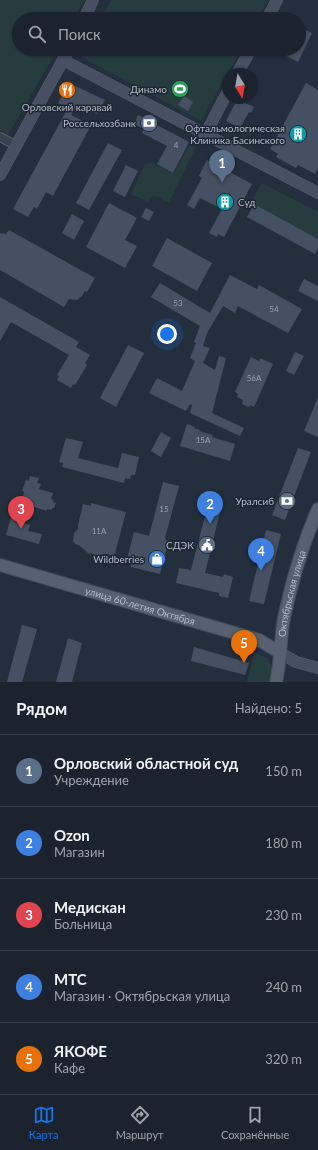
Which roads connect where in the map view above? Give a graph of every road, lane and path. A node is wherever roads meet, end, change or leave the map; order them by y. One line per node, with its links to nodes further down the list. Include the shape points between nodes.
1 (94, 0): 3 (street)
2 (277, 0): 4 (street)
3 (88, 12)
4 (270, 12)
5 (65, 56): 7 (street)
6 (246, 56): 8 (street)
7 (63, 60): 10 (street); 12 (street)
8 (240, 68)
9 (222, 102): 10 (street)
10 (205, 135): 14 (street)
11 (0, 136): 12 (street)
12 (17, 146): 13 (street)
13 (0, 176)
14 (318, 192)
15 (318, 509): 17 (main road, Октябрьская улица, via 295,574)
16 (0, 565): 17 (main road, улица 60-летия Октября, via 259,640)
17 (279, 652): 18 (street, via 296,662); 19 (main road, Октябрьская улица)
18 (318, 668)
19 (276, 682)

